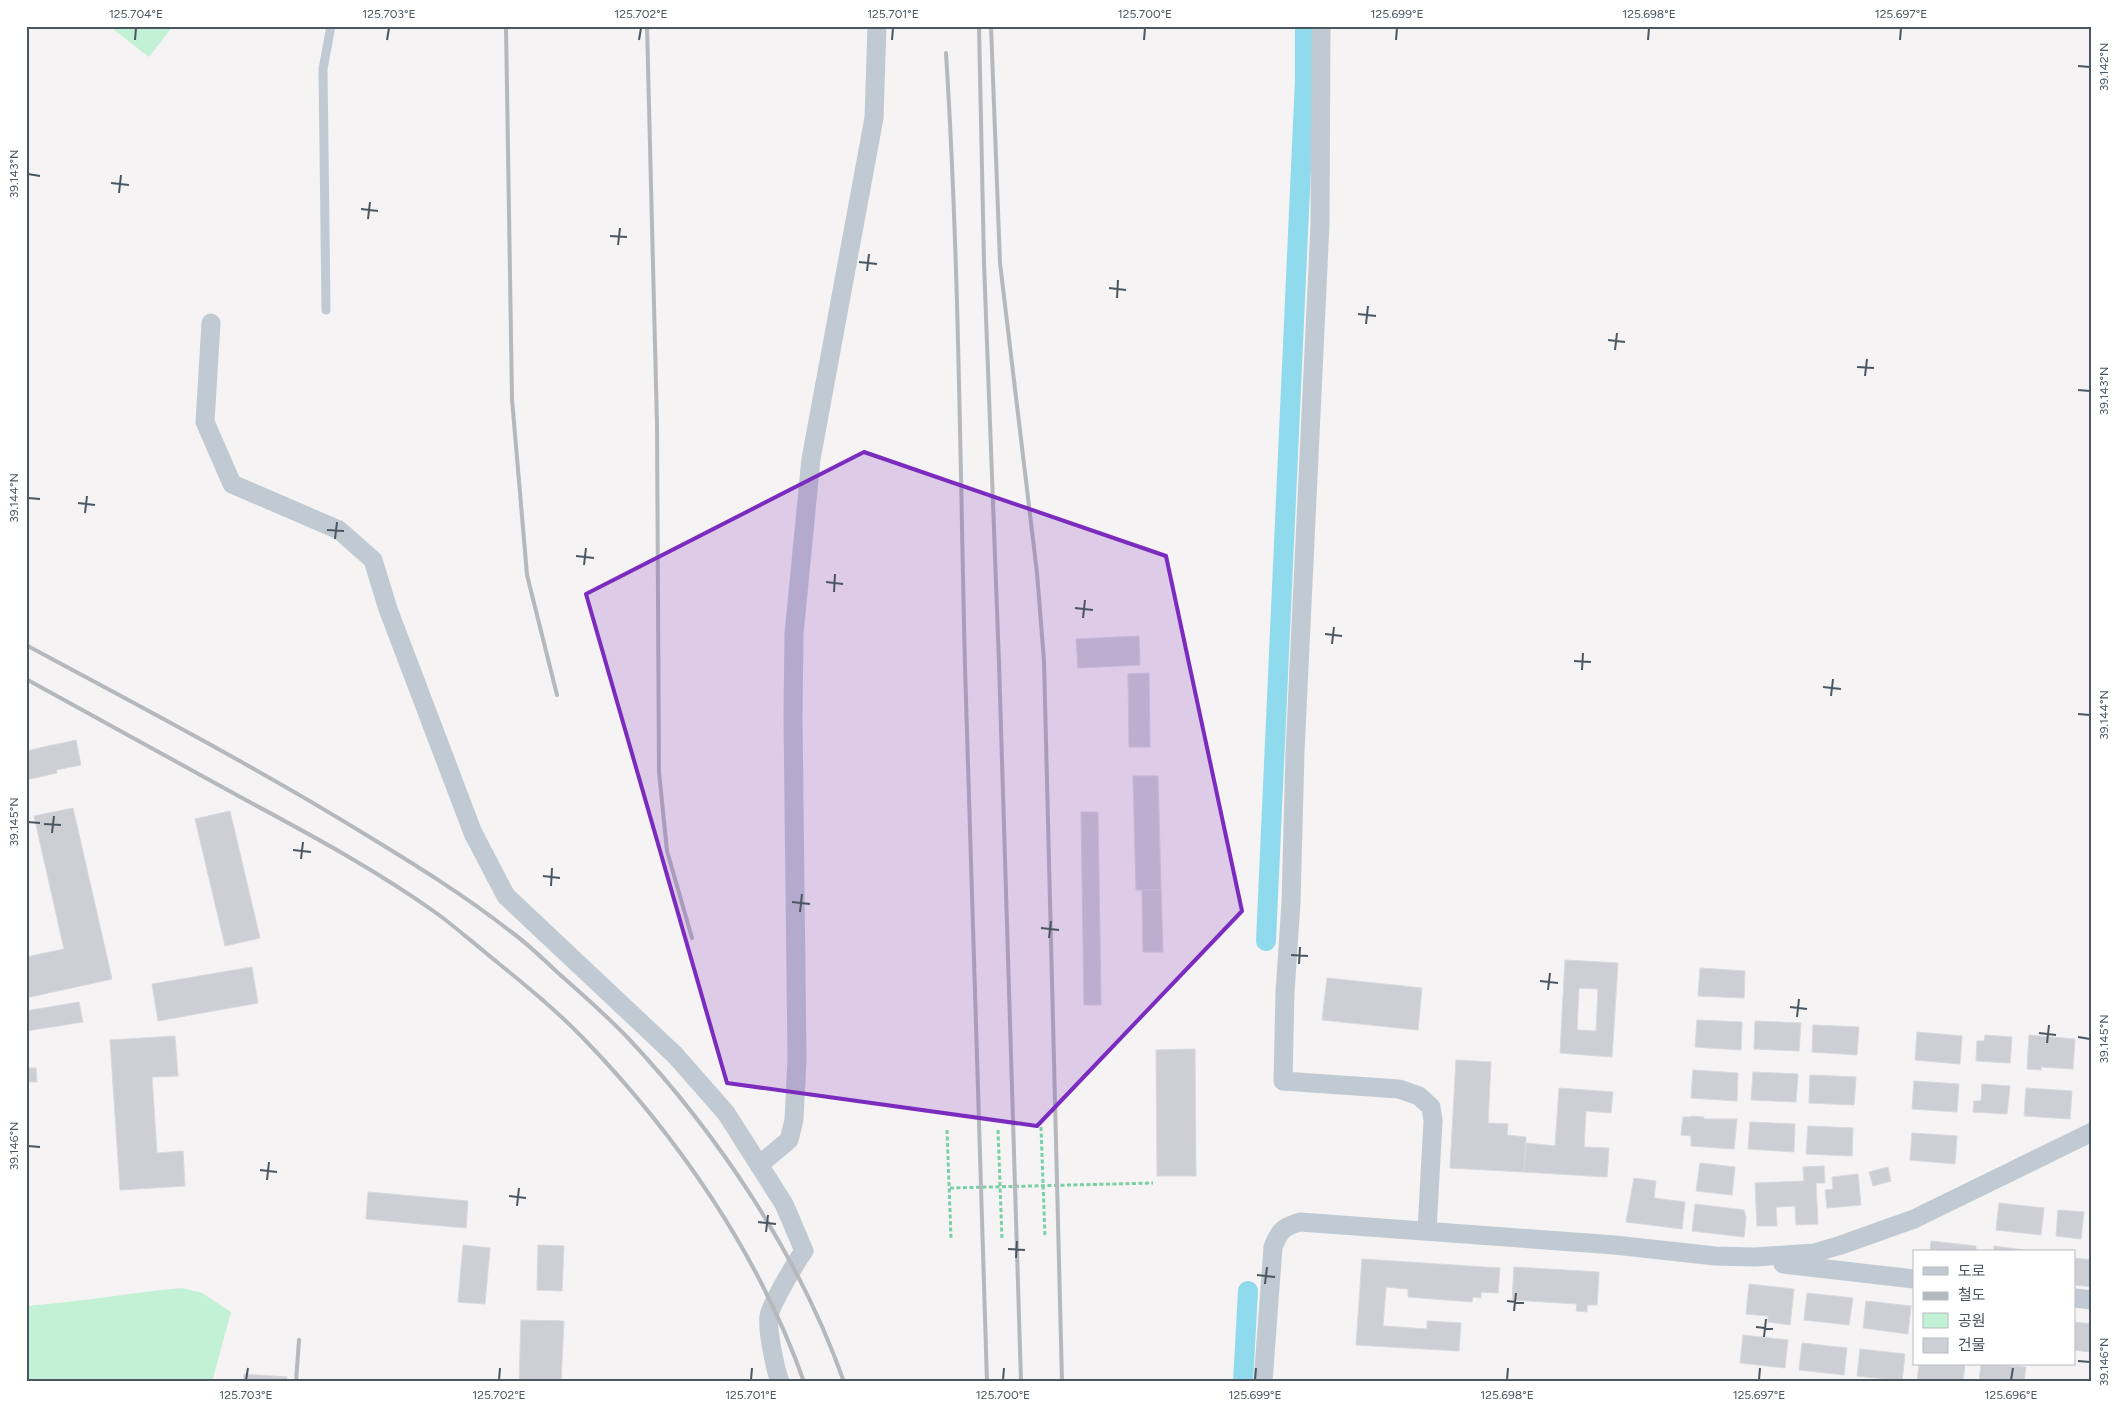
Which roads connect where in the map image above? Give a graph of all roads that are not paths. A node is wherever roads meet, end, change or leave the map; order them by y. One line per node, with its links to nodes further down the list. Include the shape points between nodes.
1 (331, 26): 4 (lane, via 323,69)
2 (877, 26): 7 (street, via 874,118 811,459 794,634 797,1059 794,1120 789,1140)
3 (1321, 26): 8 (street, via 1320,224 1283,1081 1400,1089 1419,1096 1431,1107)
4 (326, 310)
5 (211, 323): 7 (street, via 205,422 232,484 339,530 374,560 388,609 473,833 506,896 675,1055 726,1112)
6 (2092, 1132): 9 (street, via 1922,1215 1841,1245 1814,1253)
7 (759, 1165): 13 (street, via 784,1204 804,1250 793,1265 769,1316)
8 (1427, 1230): 9 (street); 14 (street, via 1300,1222 1286,1226 1278,1234 1273,1247)
9 (1715, 1256): 10 (street)
10 (1913, 1279)
11 (2076, 1298): 12 (street)
12 (2092, 1300)
13 (780, 1382)
14 (1263, 1382)

